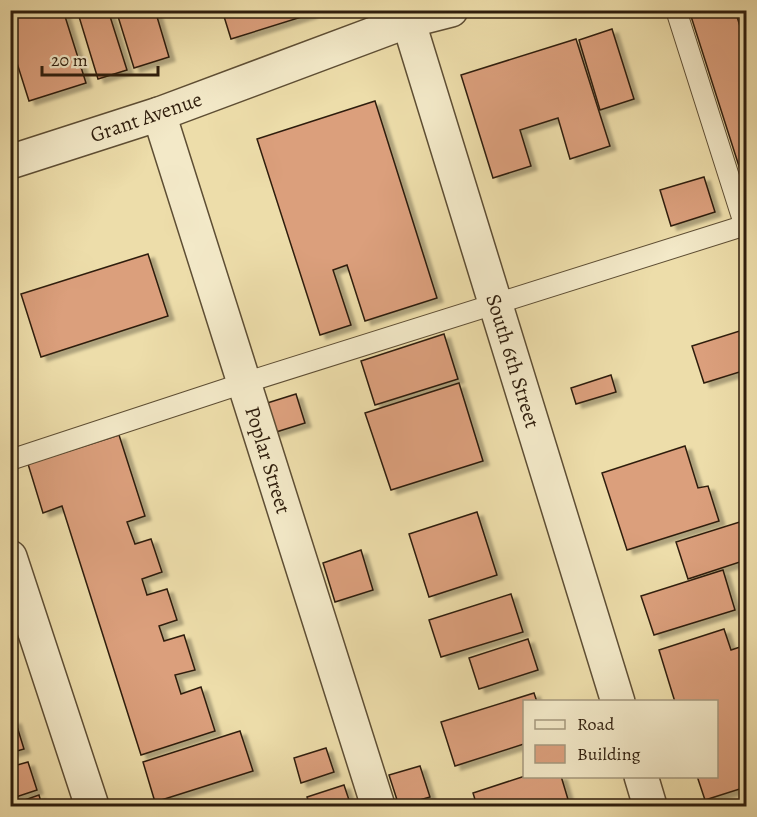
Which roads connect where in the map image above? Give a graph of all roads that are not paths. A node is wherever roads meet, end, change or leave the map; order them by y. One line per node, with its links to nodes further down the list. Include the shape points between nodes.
1 (451, 10): 3 (street, Grant Avenue)
2 (676, 10): 6 (lane)
3 (407, 16): 4 (street, Grant Avenue); 7 (street, South 6th Street)
4 (159, 114): 5 (street, Grant Avenue); 8 (street, Poplar Street)
5 (10, 162)
6 (746, 227): 7 (lane)
7 (496, 304): 8 (lane); 11 (street, South 6th Street)
8 (244, 383): 9 (lane); 14 (street, Poplar Street)
9 (10, 460)
10 (10, 557): 13 (street)
11 (617, 700)
12 (641, 778): 15 (street)
13 (92, 807)
14 (378, 807)
15 (650, 807)

